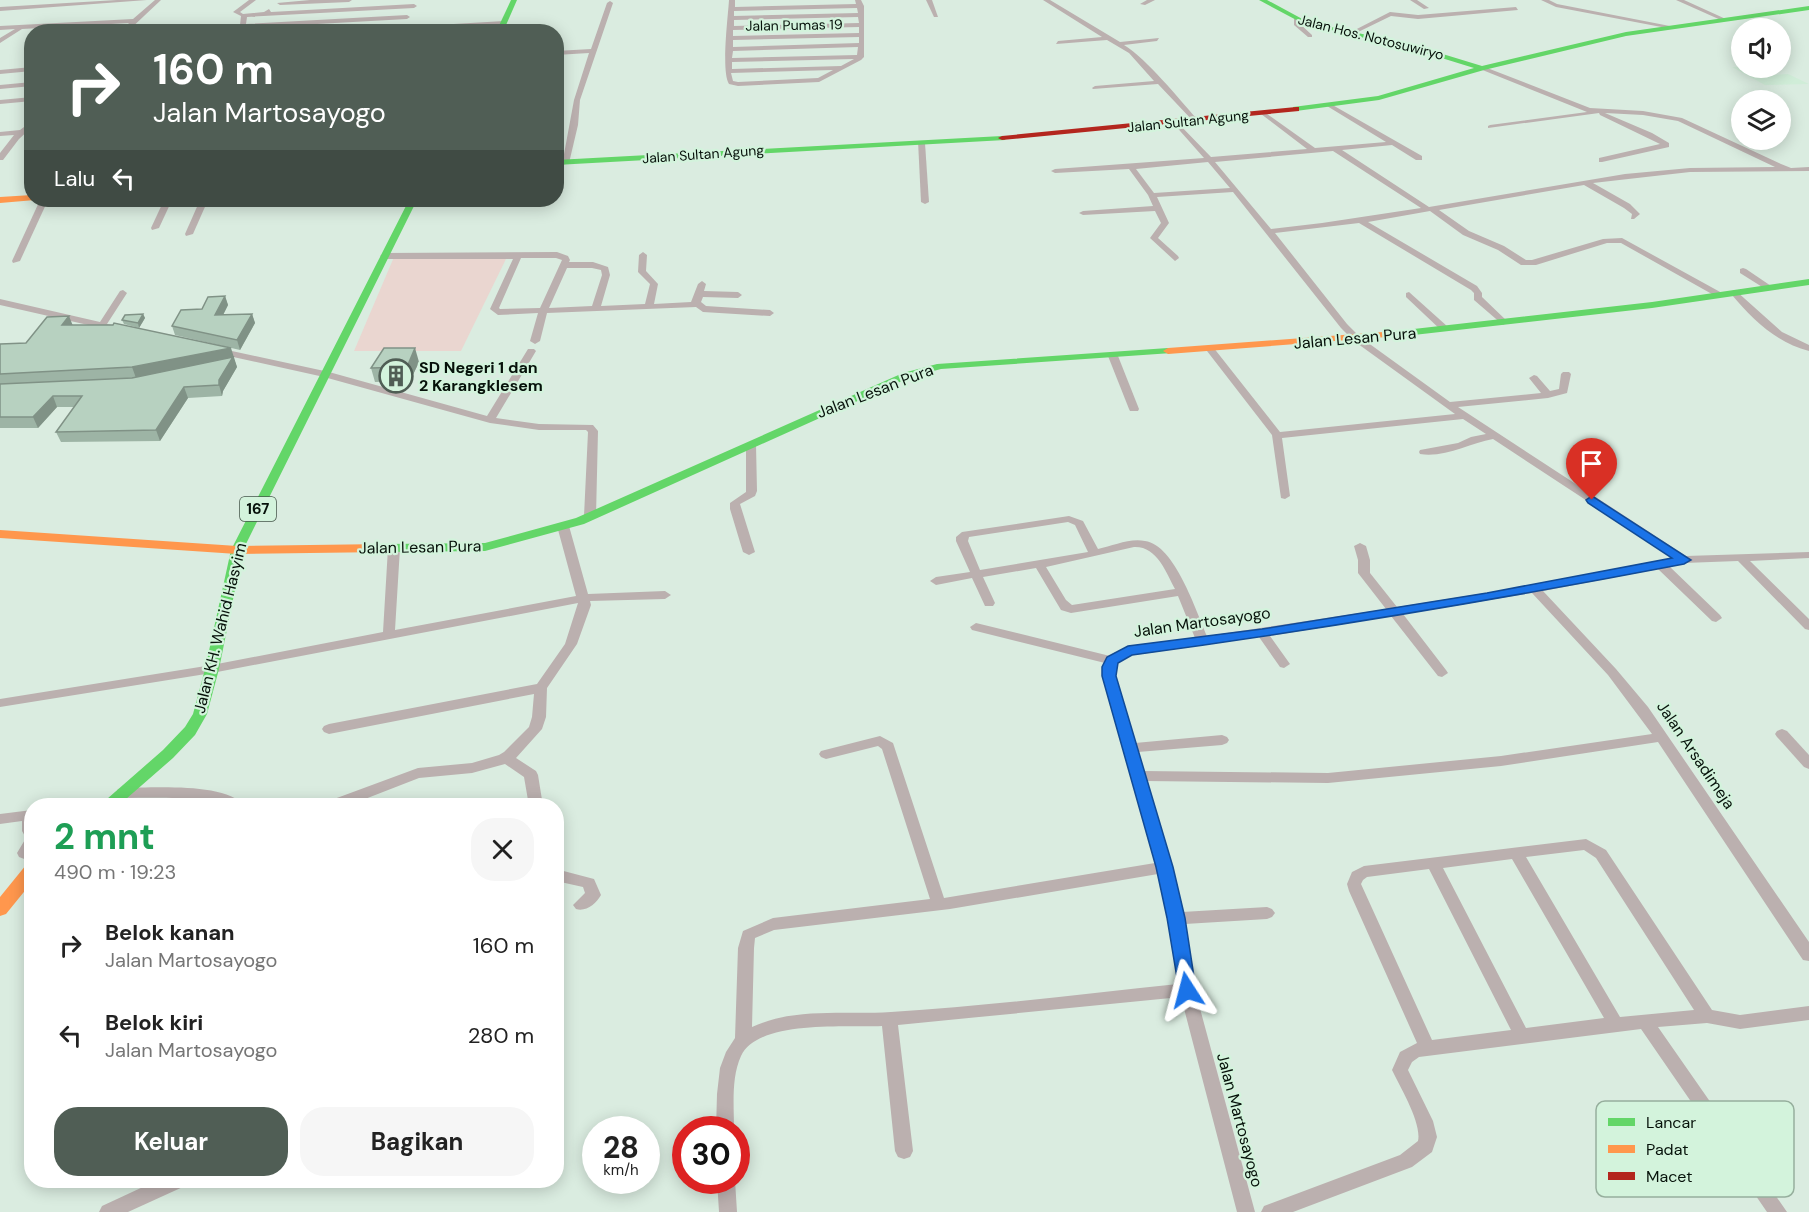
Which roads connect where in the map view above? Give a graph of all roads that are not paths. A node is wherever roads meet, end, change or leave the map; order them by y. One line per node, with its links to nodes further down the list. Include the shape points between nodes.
1 (144, 0): 22 (street)
2 (158, 0): 35 (street)
3 (253, 0): 27 (street, via 236,12)
4 (349, 0): 15 (street)
5 (514, 0): 41 (street)
6 (732, 0): 23 (street)
7 (929, 0): 29 (street)
8 (1046, 0): 52 (street)
9 (1152, 0): 19 (street)
10 (1262, 0): 32 (street, Jalan Hos. Notosuwiryo)
11 (1413, 0): 20 (street)
12 (1544, 0): 45 (street)
13 (1679, 0): 33 (street)
14 (1773, 0): 25 (street)
15 (283, 2): 26 (street)
16 (416, 3): 26 (street); 30 (street)
17 (610, 3): 59 (street)
18 (860, 3): 23 (street); 28 (street)
19 (1143, 4)
20 (1426, 8)
21 (1809, 8): 25 (street, Jalan Sultan Agung)
22 (0, 9)
23 (731, 9): 31 (street)
24 (1516, 9): 48 (street, via 1415,17 1390,14)
25 (1792, 11): 33 (street, Jalan Sultan Agung); 34 (street)
26 (265, 14): 27 (street)
27 (244, 15): 38 (street)
28 (861, 15): 31 (street); 42 (street)
29 (936, 16)
30 (407, 17): 39 (street); 40 (street)
31 (730, 18): 47 (street)
32 (1296, 20): 48 (street, Jalan Hos. Notosuwiryo); 50 (street)
33 (1725, 20): 45 (street, Jalan Sultan Agung)
34 (1809, 20)
35 (135, 21): 36 (street); 37 (street)
36 (78, 24)
37 (132, 24)
38 (243, 24)
39 (279, 24)
40 (402, 24)
41 (502, 24)
42 (861, 25): 47 (street); 49 (street)
43 (21, 27): 44 (street); 46 (street); 54 (street)
44 (24, 27)
45 (1672, 27): 64 (street, Jalan Sultan Agung)
46 (0, 28)
47 (729, 28): 51 (street)
48 (1352, 33): 64 (street, Jalan Hos. Notosuwiryo)
49 (860, 35): 51 (street, Jalan Pumas 19); 57 (street)
50 (1310, 36)
51 (729, 38): 58 (street)
52 (1109, 38): 55 (street); 56 (street)
53 (1157, 39): 56 (street)
54 (0, 41)
55 (1058, 43)
56 (1121, 44): 68 (street)
57 (861, 45): 58 (street); 61 (street)
58 (729, 49): 62 (street)
59 (593, 51): 60 (street); 88 (street)
60 (564, 52)
61 (861, 57): 62 (street); 63 (street)
62 (728, 60): 66 (street)
63 (844, 68): 66 (street); 66 (street, via 819,80 738,84 730,82)
64 (1482, 68): 74 (street, Jalan Sultan Agung, via 1379,98); 75 (street)
65 (24, 70): 67 (street)
66 (729, 71)
67 (0, 72)
68 (1160, 82): 71 (street); 77 (street)
69 (24, 85): 70 (street)
70 (0, 87)
71 (1095, 88)
72 (24, 100): 73 (street)
73 (0, 102)
74 (1329, 105): 76 (street, Jalan Sultan Agung); 85 (street)
75 (1593, 111): 79 (street); 92 (street, via 1666,145); 96 (street, via 1674,117)
76 (1263, 113): 77 (street, Jalan Sultan Agung); 87 (street)
77 (1195, 120): 78 (street, Jalan Sultan Agung)
78 (1175, 122): 84 (street, Jalan Sultan Agung); 91 (street)
79 (1490, 127)
80 (24, 130): 82 (street)
81 (0, 134): 82 (street)
82 (19, 134): 83 (street); 89 (street)
83 (24, 135)
84 (921, 143): 93 (street, Jalan Sultan Agung); 103 (street)
85 (1395, 143): 86 (street); 90 (street)
86 (1335, 149): 87 (street); 109 (street)
87 (1314, 151): 91 (street)
88 (564, 154)
89 (0, 158)
90 (1419, 158)
91 (1211, 159): 94 (street); 99 (street)
92 (1602, 160)
93 (564, 163)
94 (1131, 167): 97 (street); 100 (street)
95 (1809, 169): 96 (street)
96 (1790, 170): 98 (street, via 1678,171)
97 (1055, 171)
98 (1587, 183): 109 (street); 111 (street, via 1628,206 1636,214)
99 (1236, 190): 100 (street); 114 (street)
100 (1152, 195): 108 (street)
101 (24, 198): 102 (street)
102 (0, 200)
103 (925, 202)
104 (41, 207): 120 (street)
105 (165, 207): 113 (street)
106 (201, 207): 115 (street)
107 (408, 207): 117 (street, Jalan KH. Wahid Hasyim / 167)
108 (1159, 208): 110 (street); 119 (street, via 1165,225 1154,238)
109 (1429, 209): 112 (street); 130 (street, via 1458,229 1524,263 1622,240)
110 (1083, 213)
111 (1634, 217)
112 (1361, 221): 114 (street); 137 (street, via 1474,288 1477,298)
113 (155, 228)
114 (1271, 231): 141 (street)
115 (189, 234)
116 (643, 255): 133 (street, via 641,268 654,284)
117 (384, 256): 118 (street); 148 (street, Jalan KH. Wahid Hasyim / 167)
118 (518, 256): 121 (street, via 562,256); 135 (street, via 495,310)
119 (1175, 258)
120 (16, 261)
121 (564, 265): 134 (street, via 605,268); 135 (street)
122 (1743, 271): 125 (street)
123 (1809, 282): 125 (street, Jalan Lesan Pura)
124 (702, 284): 131 (street)
125 (1770, 288): 127 (street, Jalan Lesan Pura)
126 (123, 293): 138 (street)
127 (1735, 293): 130 (street, Jalan Lesan Pura); 142 (street, via 1760,319)
128 (738, 295): 131 (street)
129 (1409, 295): 139 (street)
130 (1719, 295): 137 (street, Jalan Lesan Pura)
131 (699, 299): 133 (street); 136 (street, via 703,309)
132 (0, 302): 138 (street)
133 (649, 307): 134 (street)
134 (596, 308): 135 (street)
135 (543, 310): 155 (street, via 533,346)
136 (770, 313)
137 (1503, 322): 139 (street, Jalan Lesan Pura)
138 (102, 325): 140 (street)
139 (1445, 329): 141 (street, Jalan Lesan Pura)
140 (134, 332)
141 (1357, 339): 143 (street, Jalan Lesan Pura); 152 (street)
142 (1809, 348)
143 (1210, 349): 145 (street, Jalan Lesan Pura); 156 (street)
144 (212, 350): 146 (street)
145 (1113, 356): 153 (street); 158 (street, Jalan Lesan Pura, via 961,363 930,369 878,387)
146 (258, 360): 147 (street); 148 (street)
147 (236, 365)
148 (326, 374): 155 (street); 166 (street, Jalan KH. Wahid Hasyim / 167)
149 (1566, 374): 151 (street, via 1564,391)
150 (1534, 378): 151 (street)
151 (1548, 396): 152 (street)
152 (1448, 405): 154 (street)
153 (1134, 409)
154 (1464, 416): 156 (street); 157 (street)
155 (490, 420): 161 (street, via 592,429)
156 (1277, 435): 160 (street)
157 (1495, 436): 159 (street); 171 (street)
158 (751, 445): 161 (street, Jalan Lesan Pura); 167 (street, via 752,491 738,500 735,509)
159 (1424, 452)
160 (1286, 496)
161 (590, 516): 162 (street, Jalan Lesan Pura)
162 (563, 526): 165 (street, Jalan Lesan Pura, via 485,547); 179 (street)
163 (0, 534): 166 (street, Jalan Lesan Pura)
164 (1360, 546): 181 (street, via 1364,573)
165 (394, 548): 166 (street, Jalan Lesan Pura); 186 (street)
166 (237, 550): 190 (street, Jalan KH. Wahid Hasyim / 167)
167 (750, 552)
168 (1095, 554): 172 (street); 174 (street, via 1079,523 1069,519 973,531 962,537); 177 (street, via 1147,544 1158,552)
169 (1809, 555): 170 (street, Jalan Martosayogo)
170 (1740, 557): 171 (street, Jalan Martosayogo); 183 (street)
171 (1684, 560): 173 (street, Jalan Martosayogo)
172 (1039, 564): 174 (street); 177 (street, via 1061,602 1071,609)
173 (1660, 564): 176 (street, Jalan Martosayogo); 182 (street)
174 (977, 573): 175 (street); 180 (street)
175 (936, 581)
176 (1535, 589): 181 (street, Jalan Martosayogo); 196 (street, Jalan Arsadimeja, via 1627,688)
177 (1182, 592): 187 (street)
178 (665, 595): 179 (street)
179 (583, 598): 186 (street); 192 (street, via 580,625)
180 (989, 603)
181 (1393, 612): 185 (street, Jalan Martosayogo); 191 (street)
182 (1716, 618)
183 (1809, 626)
184 (976, 627): 188 (street)
185 (1262, 633): 187 (street, Jalan Martosayogo); 189 (street)
186 (389, 636): 190 (street)
187 (1203, 642): 188 (street, Jalan Martosayogo, via 1128,651)
188 (1112, 660): 198 (street, Jalan Martosayogo, via 1109,676)
189 (1284, 664)
190 (212, 669): 193 (street); 203 (street, Jalan KH. Wahid Hasyim / 167, via 200,714 190,731)
191 (1442, 673)
192 (541, 688): 194 (street); 200 (street, via 535,729)
193 (0, 703)
194 (329, 729)
195 (1782, 734): 201 (street)
196 (1660, 737): 202 (street, via 1501,761 1328,778); 220 (street, Jalan Arsadimeja)
197 (1222, 740): 198 (street)
198 (1130, 748): 202 (street, Jalan Martosayogo)
199 (826, 754): 215 (street, via 880,741 888,746)
200 (506, 757): 206 (street, via 484,765 404,777); 207 (street, via 531,775)
201 (1809, 764)
202 (1138, 776): 212 (street, Jalan Martosayogo)
203 (122, 793): 204 (street, Jalan KH. Wahid Hasyim / 167); 205 (street)
204 (116, 798)
205 (224, 798)
206 (351, 798)
207 (535, 798)
208 (24, 816): 209 (street)
209 (0, 819)
210 (1515, 852): 211 (street); 223 (street, via 1577,844 1596,848); 226 (street)
211 (1433, 863): 227 (street); 229 (street, via 1364,872 1357,876 1354,885)
212 (1164, 867): 215 (street); 219 (street, Jalan Martosayogo)
213 (564, 877): 216 (street, via 589,883 593,895)
214 (24, 880): 217 (street)
215 (939, 904): 228 (street, via 773,924 748,935)
216 (581, 905)
217 (0, 909)
218 (1267, 913): 219 (street)
219 (1176, 918): 221 (street, Jalan Martosayogo)
220 (1809, 956)
221 (1187, 990): 224 (street); 238 (street, Jalan Martosayogo)
222 (1809, 1013): 223 (street, via 1740,1022)
223 (1707, 1016): 225 (street)
224 (889, 1019): 228 (street, via 804,1021); 232 (street)
225 (1645, 1022): 226 (street); 230 (street)
226 (1616, 1024): 227 (street)
227 (1521, 1034): 229 (street)
228 (743, 1040): 231 (street, via 727,1072)
229 (1427, 1048): 239 (street, via 1402,1060 1400,1070 1424,1121 1426,1146 1406,1161)
230 (1700, 1101)
231 (725, 1116)
232 (904, 1151)
233 (161, 1188): 236 (street)
234 (727, 1194): 237 (street)
235 (1768, 1197): 240 (street)
236 (108, 1212)
237 (728, 1212)
238 (1246, 1212)
239 (1270, 1212)
240 (1778, 1212)

